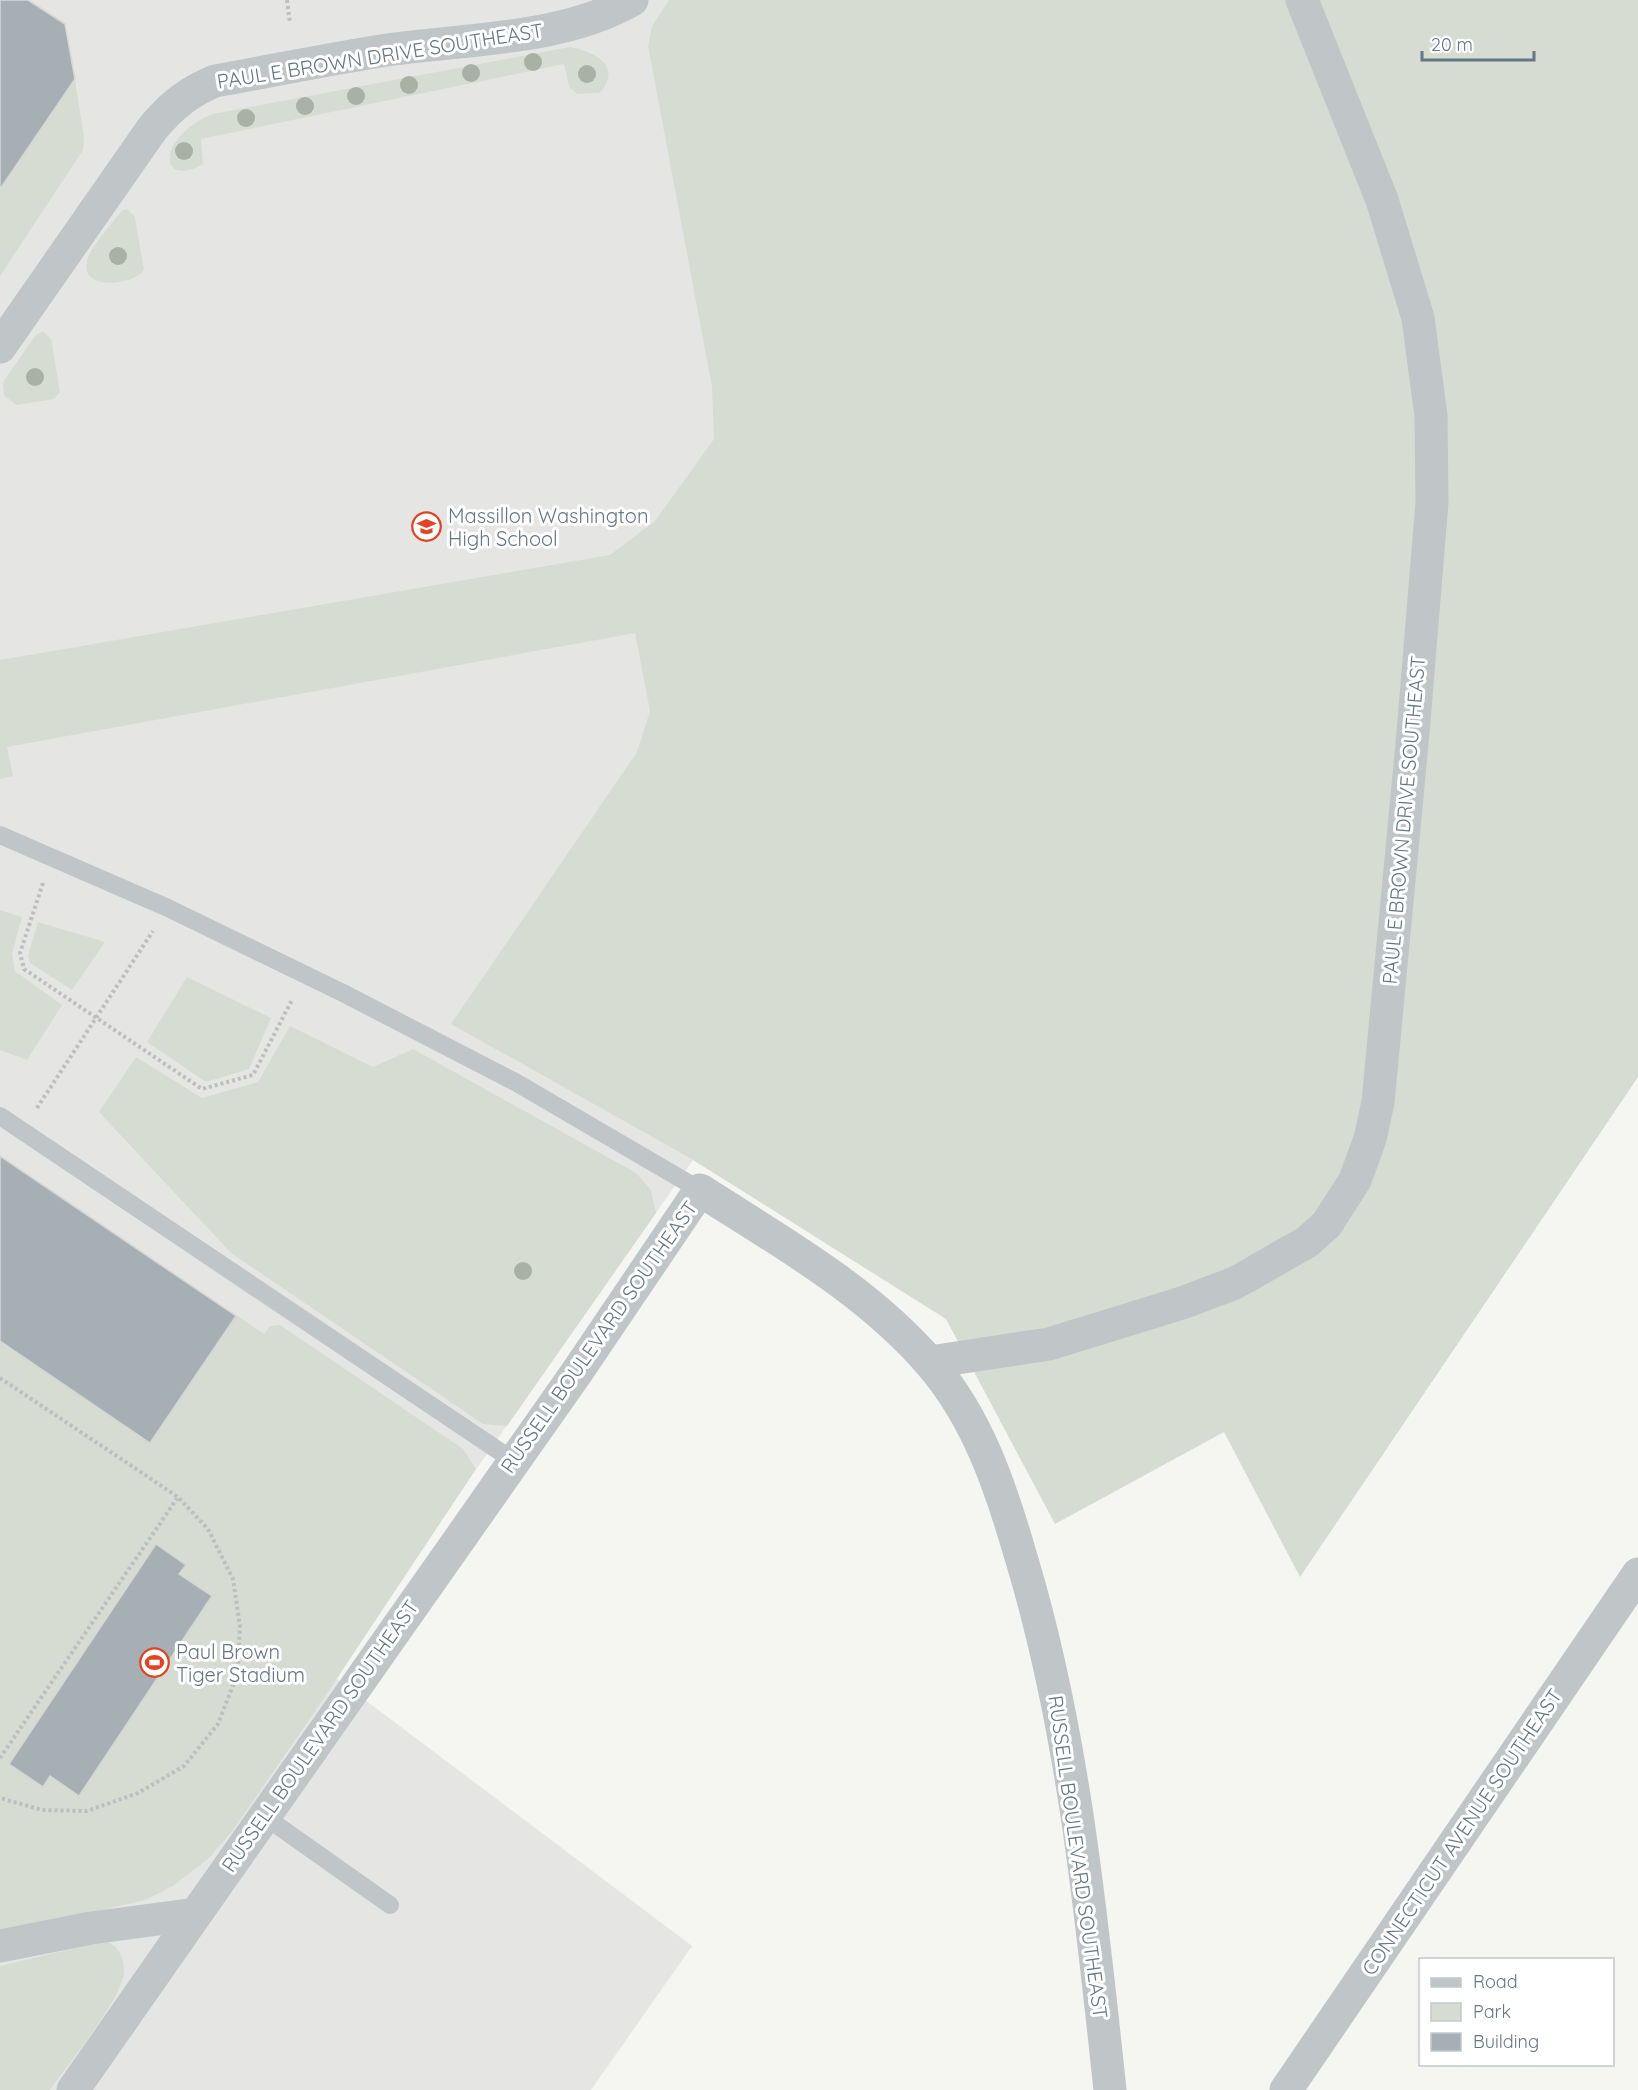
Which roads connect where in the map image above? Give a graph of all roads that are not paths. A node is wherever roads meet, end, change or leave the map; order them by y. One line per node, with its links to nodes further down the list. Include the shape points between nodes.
1 (632, 0): 3 (street, PAUL E BROWN DRIVE SOUTHEAST, via 587,21 385,51 215,81 199,88 177,101 152,129)
2 (1302, 0): 7 (street, PAUL E BROWN DRIVE SOUTHEAST, via 1382,200 1418,318 1431,416 1432,502 1413,733 1378,1102 1370,1139 1355,1180 1327,1224 1307,1242 1235,1283 1049,1344)
3 (0, 347)
4 (0, 835): 6 (lane, via 168,908 305,975 517,1083)
5 (0, 1116): 8 (lane)
6 (700, 1190): 7 (street, RUSSELL BOULEVARD SOUTHEAST, via 827,1272 870,1305); 8 (street, RUSSELL BOULEVARD SOUTHEAST)
7 (930, 1362): 15 (street, RUSSELL BOULEVARD SOUTHEAST, via 958,1399 983,1444 1032,1595 1076,1813)
8 (514, 1461): 10 (street, RUSSELL BOULEVARD SOUTHEAST)
9 (1638, 1574): 16 (street, CONNECTICUT AVENUE SOUTHEAST)
10 (264, 1816): 11 (lane); 12 (street, RUSSELL BOULEVARD SOUTHEAST)
11 (390, 1905)
12 (196, 1914): 13 (street, via 90,1928); 14 (street, RUSSELL BOULEVARD SOUTHEAST)
13 (0, 1946)
14 (73, 2090)
15 (1110, 2090)
16 (1286, 2090)

